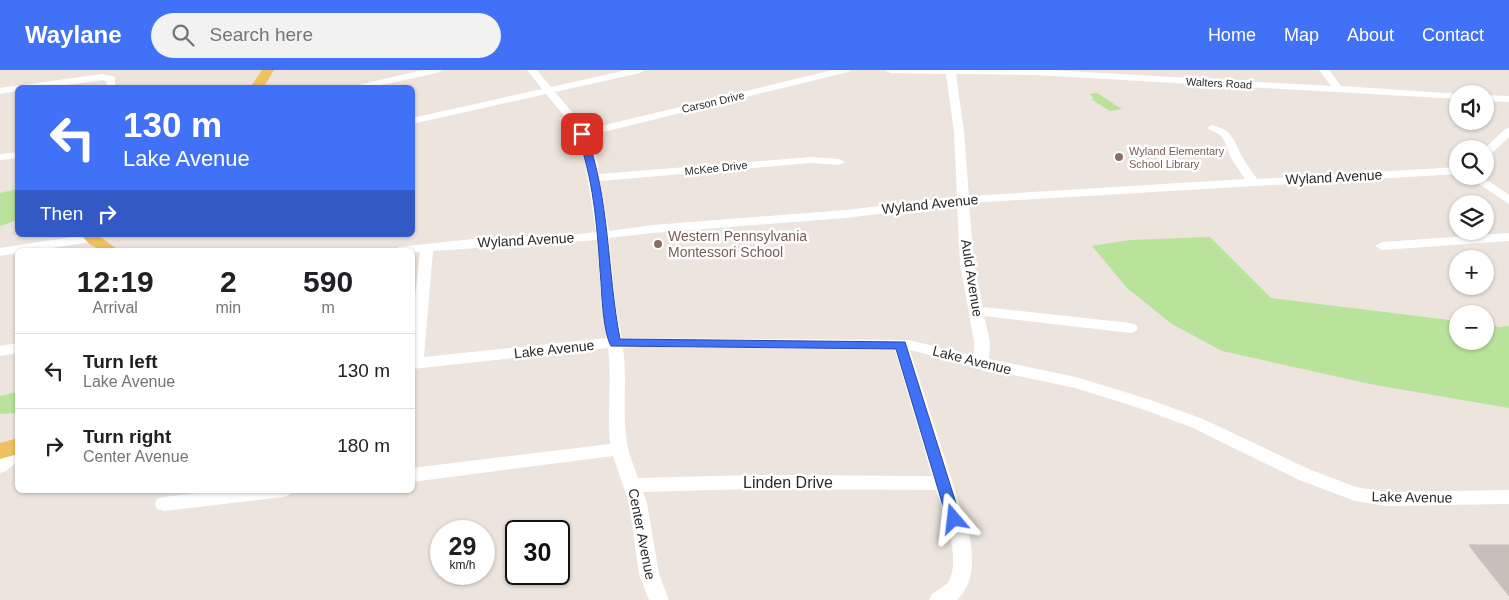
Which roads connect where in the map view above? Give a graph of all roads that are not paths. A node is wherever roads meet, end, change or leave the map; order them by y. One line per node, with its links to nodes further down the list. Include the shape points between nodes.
1 (268, 70): 12 (main road)
2 (437, 70): 13 (street)
3 (532, 70): 16 (street, Center Avenue)
4 (640, 70): 16 (street)
5 (845, 70): 24 (street, Carson Drive)
6 (890, 70): 8 (street, Walters Road)
7 (1324, 70): 15 (street)
8 (951, 72): 9 (street, Walters Road); 33 (street, Auld Avenue, via 959,132)
9 (1079, 72): 15 (street, Walters Road)
10 (43, 85): 11 (street, via 102,77 112,80)
11 (111, 85)
12 (258, 85)
13 (364, 85)
14 (15, 88): 17 (street)
15 (1338, 89): 18 (street, Walters Road)
16 (548, 90): 21 (street); 24 (street, Center Avenue)
17 (0, 91)
18 (1449, 95)
19 (1494, 98): 20 (street)
20 (1509, 99)
21 (415, 120)
22 (1212, 128): 31 (street, via 1229,139)
23 (1509, 132): 25 (street)
24 (582, 134): 30 (street, Center Avenue, via 590,155)
25 (1494, 146)
26 (15, 155): 27 (street)
27 (0, 157)
28 (839, 162): 30 (street, McKee Drive, via 810,160)
29 (1449, 171): 31 (street, Wyland Avenue)
30 (593, 178): 35 (street, Center Avenue)
31 (1253, 182): 33 (street, Wyland Avenue)
32 (1486, 185): 34 (street)
33 (961, 200): 35 (street, Wyland Avenue, via 846,214); 46 (street, Auld Avenue, via 967,263)
34 (1509, 200)
35 (603, 235): 40 (street, Wyland Avenue); 48 (street, Center Avenue)
36 (85, 237): 41 (street)
37 (92, 237): 42 (main road)
38 (1509, 237): 39 (street)
39 (1382, 246)
40 (427, 247): 43 (street, Wyland Avenue); 52 (street)
41 (23, 248)
42 (107, 248)
43 (415, 248)
44 (15, 249): 45 (street)
45 (0, 252)
46 (977, 311): 47 (street); 53 (street, Auld Avenue, via 983,349)
47 (1131, 328)
48 (615, 343): 49 (street, Lake Avenue); 54 (street, Lake Avenue); 56 (street, Center Avenue)
49 (900, 345): 53 (street, Lake Avenue); 61 (street)
50 (15, 348): 51 (street)
51 (0, 351)
52 (415, 355)
53 (980, 363): 64 (street, Lake Avenue, via 1076,383 1145,404 1204,425 1305,475 1355,494 1387,499)
54 (415, 364)
55 (15, 447): 57 (main road)
56 (619, 449): 60 (street); 62 (street, Center Avenue)
57 (0, 451)
58 (15, 454): 59 (street)
59 (0, 466)
60 (415, 475)
61 (943, 483): 62 (street, Linden Drive, via 751,482); 66 (street, via 960,537 963,564 958,584)
62 (633, 486): 67 (street, Center Avenue, via 649,574)
63 (258, 493): 65 (street)
64 (1509, 497)
65 (164, 504)
66 (942, 599)
67 (659, 600)

